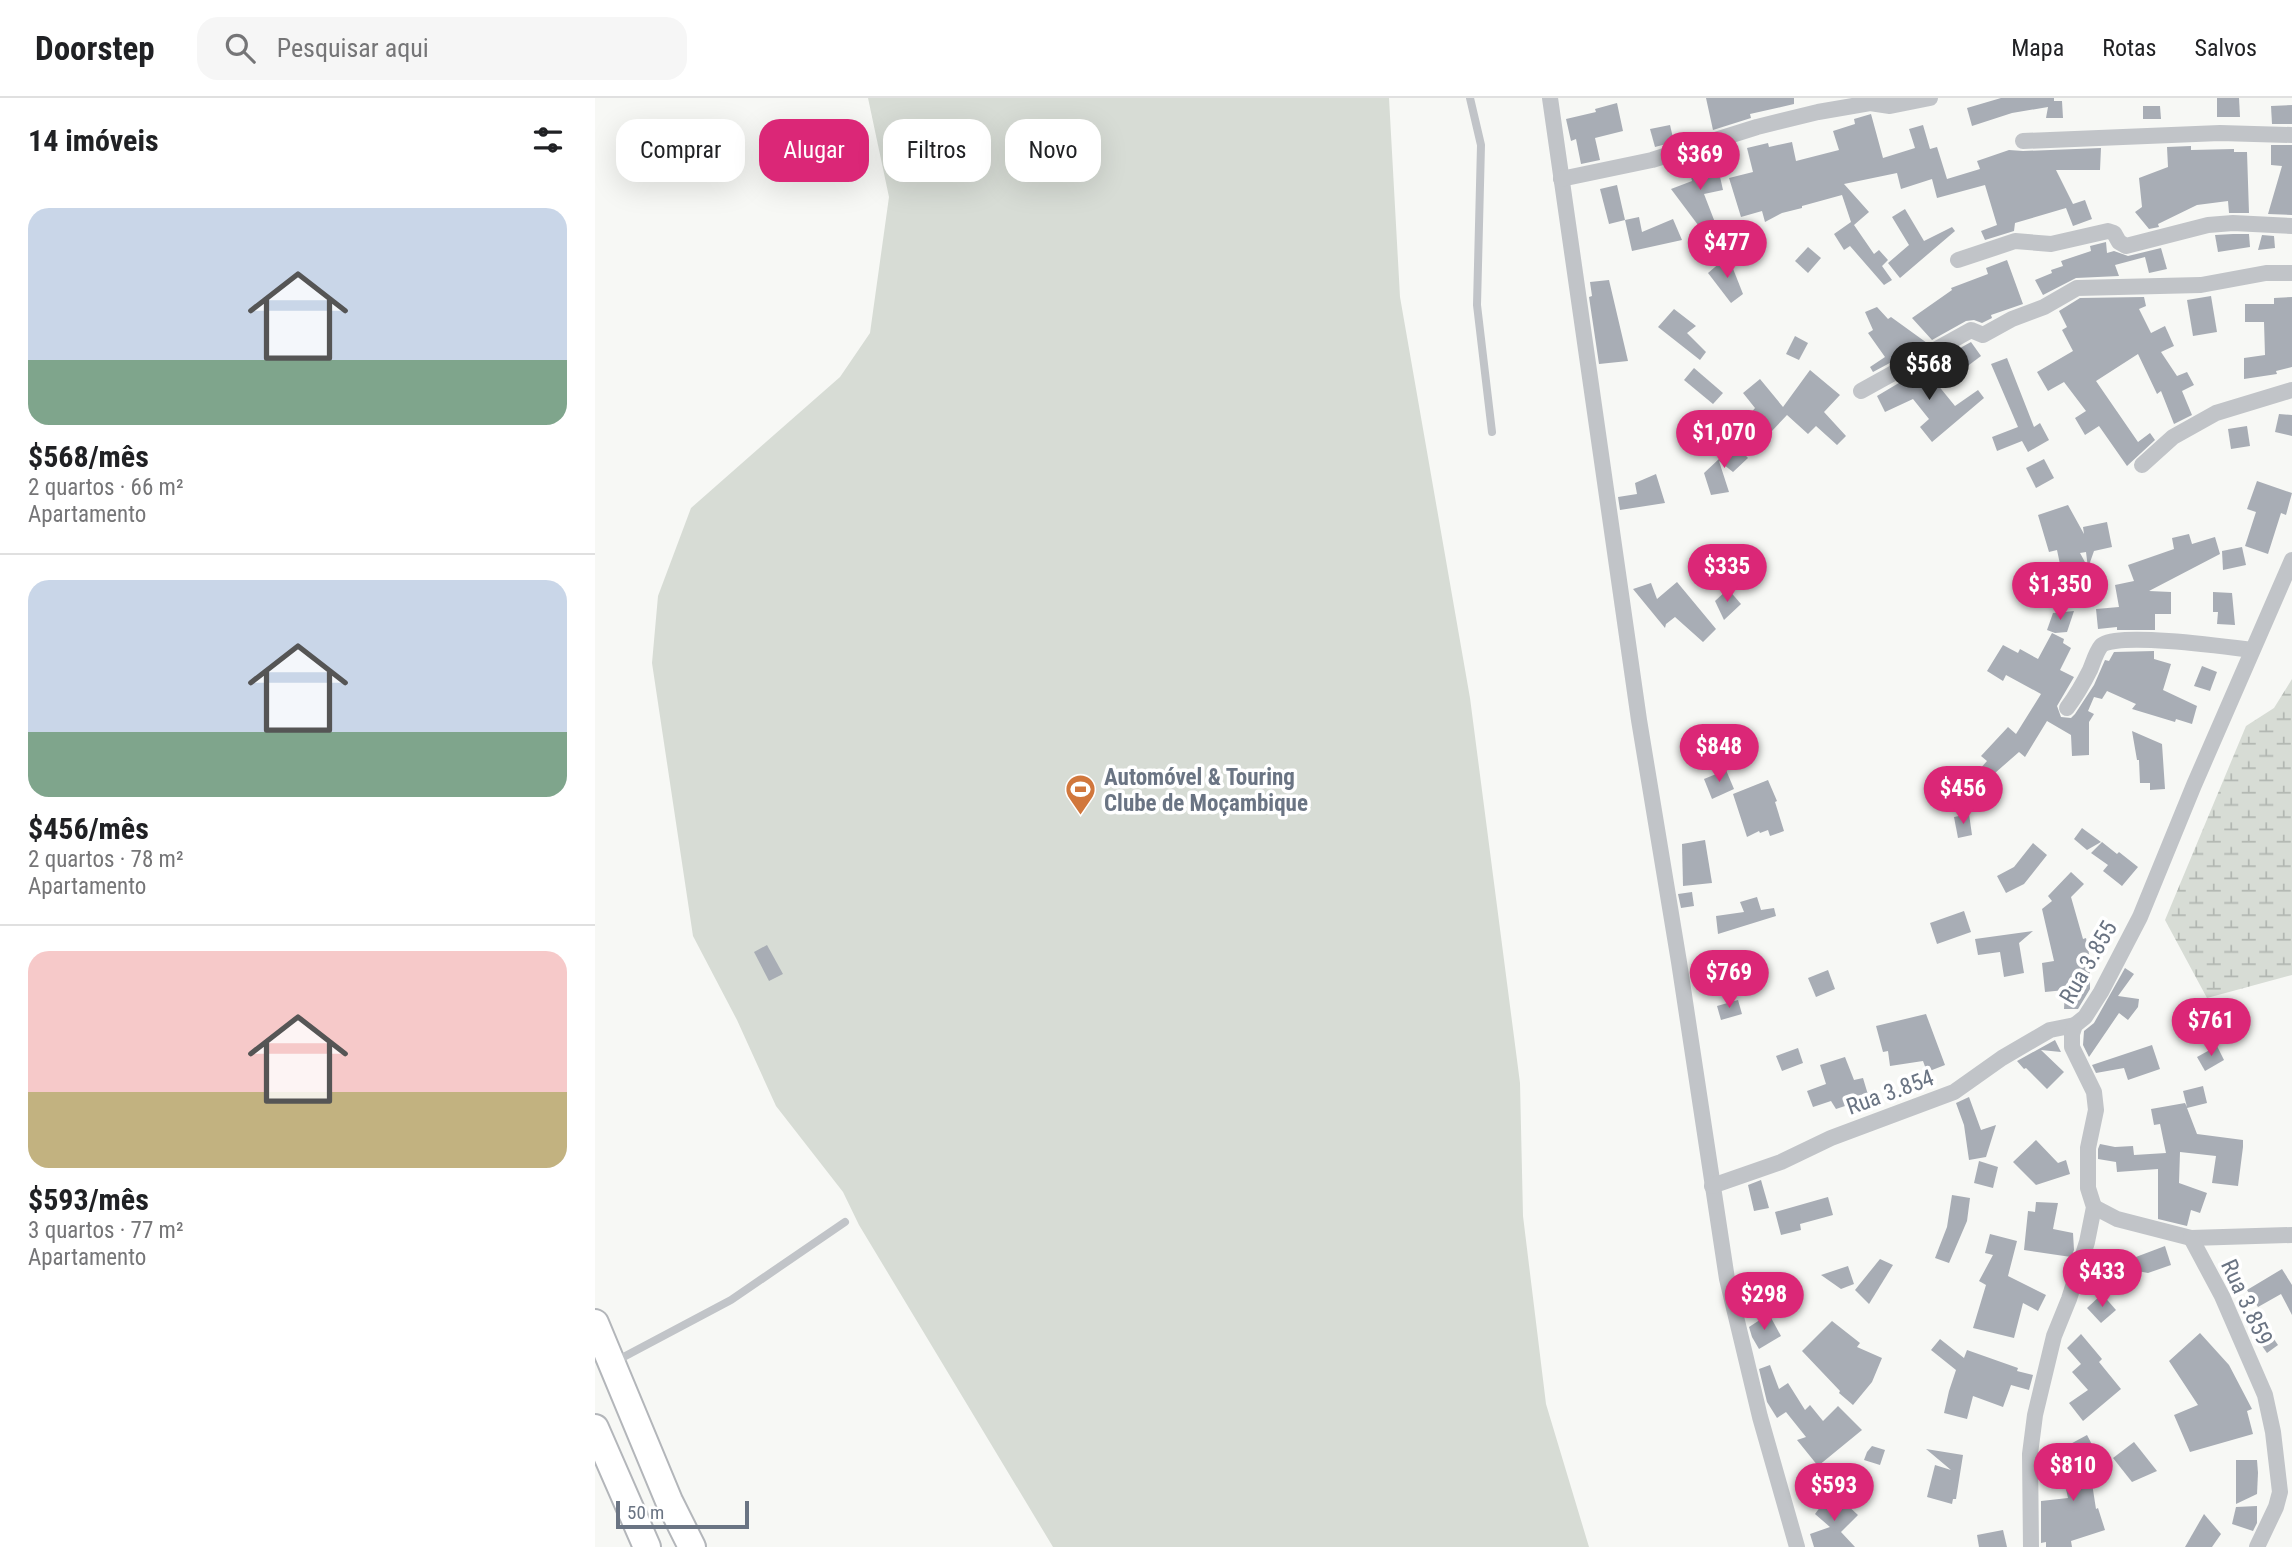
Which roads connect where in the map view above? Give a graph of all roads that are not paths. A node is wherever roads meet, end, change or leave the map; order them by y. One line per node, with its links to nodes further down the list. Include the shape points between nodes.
1 (1470, 98): 12 (lane, via 1481,145 1478,305)
2 (1550, 98): 6 (street)
3 (1930, 98): 6 (street, via 1818,112 1652,160)
4 (2292, 135): 5 (street, via 2220,133)
5 (2023, 141)
6 (1561, 179): 18 (street)
7 (2292, 226): 8 (street, via 2208,225 2126,246 2108,231 2051,244 2015,241)
8 (1958, 260)
9 (2292, 272): 11 (street, via 2266,272 2201,285 2077,288 1983,335 1971,330)
10 (2292, 390): 13 (street, via 2216,413 2173,437)
11 (1861, 391)
12 (1492, 432)
13 (2142, 465)
14 (2292, 560): 15 (street, Rua 3.855)
15 (2252, 650): 16 (street, via 2160,640 2106,642); 17 (street, Rua 3.855, via 2140,917 2101,992)
16 (2067, 708)
17 (2075, 1026): 18 (street, Rua 3.854, via 2050,1030 1954,1092); 19 (street, Rua 3.855, via 2072,1047 2094,1091 2096,1111 2088,1148 2088,1188)
18 (1712, 1186): 28 (street, via 1744,1353)
19 (2094, 1207): 22 (street, via 2117,1219); 29 (street, via 2035,1415 2030,1454)
20 (845, 1222): 24 (lane, via 731,1300)
21 (2292, 1235): 22 (street)
22 (2191, 1238): 30 (street, Rua 3.859, via 2265,1395 2273,1432 2280,1492)
23 (595, 1323): 24 (main road)
24 (611, 1364): 27 (main road)
25 (595, 1428): 26 (main road)
26 (647, 1547)
27 (692, 1547)
28 (1797, 1547)
29 (2031, 1547)
30 (2257, 1547)

